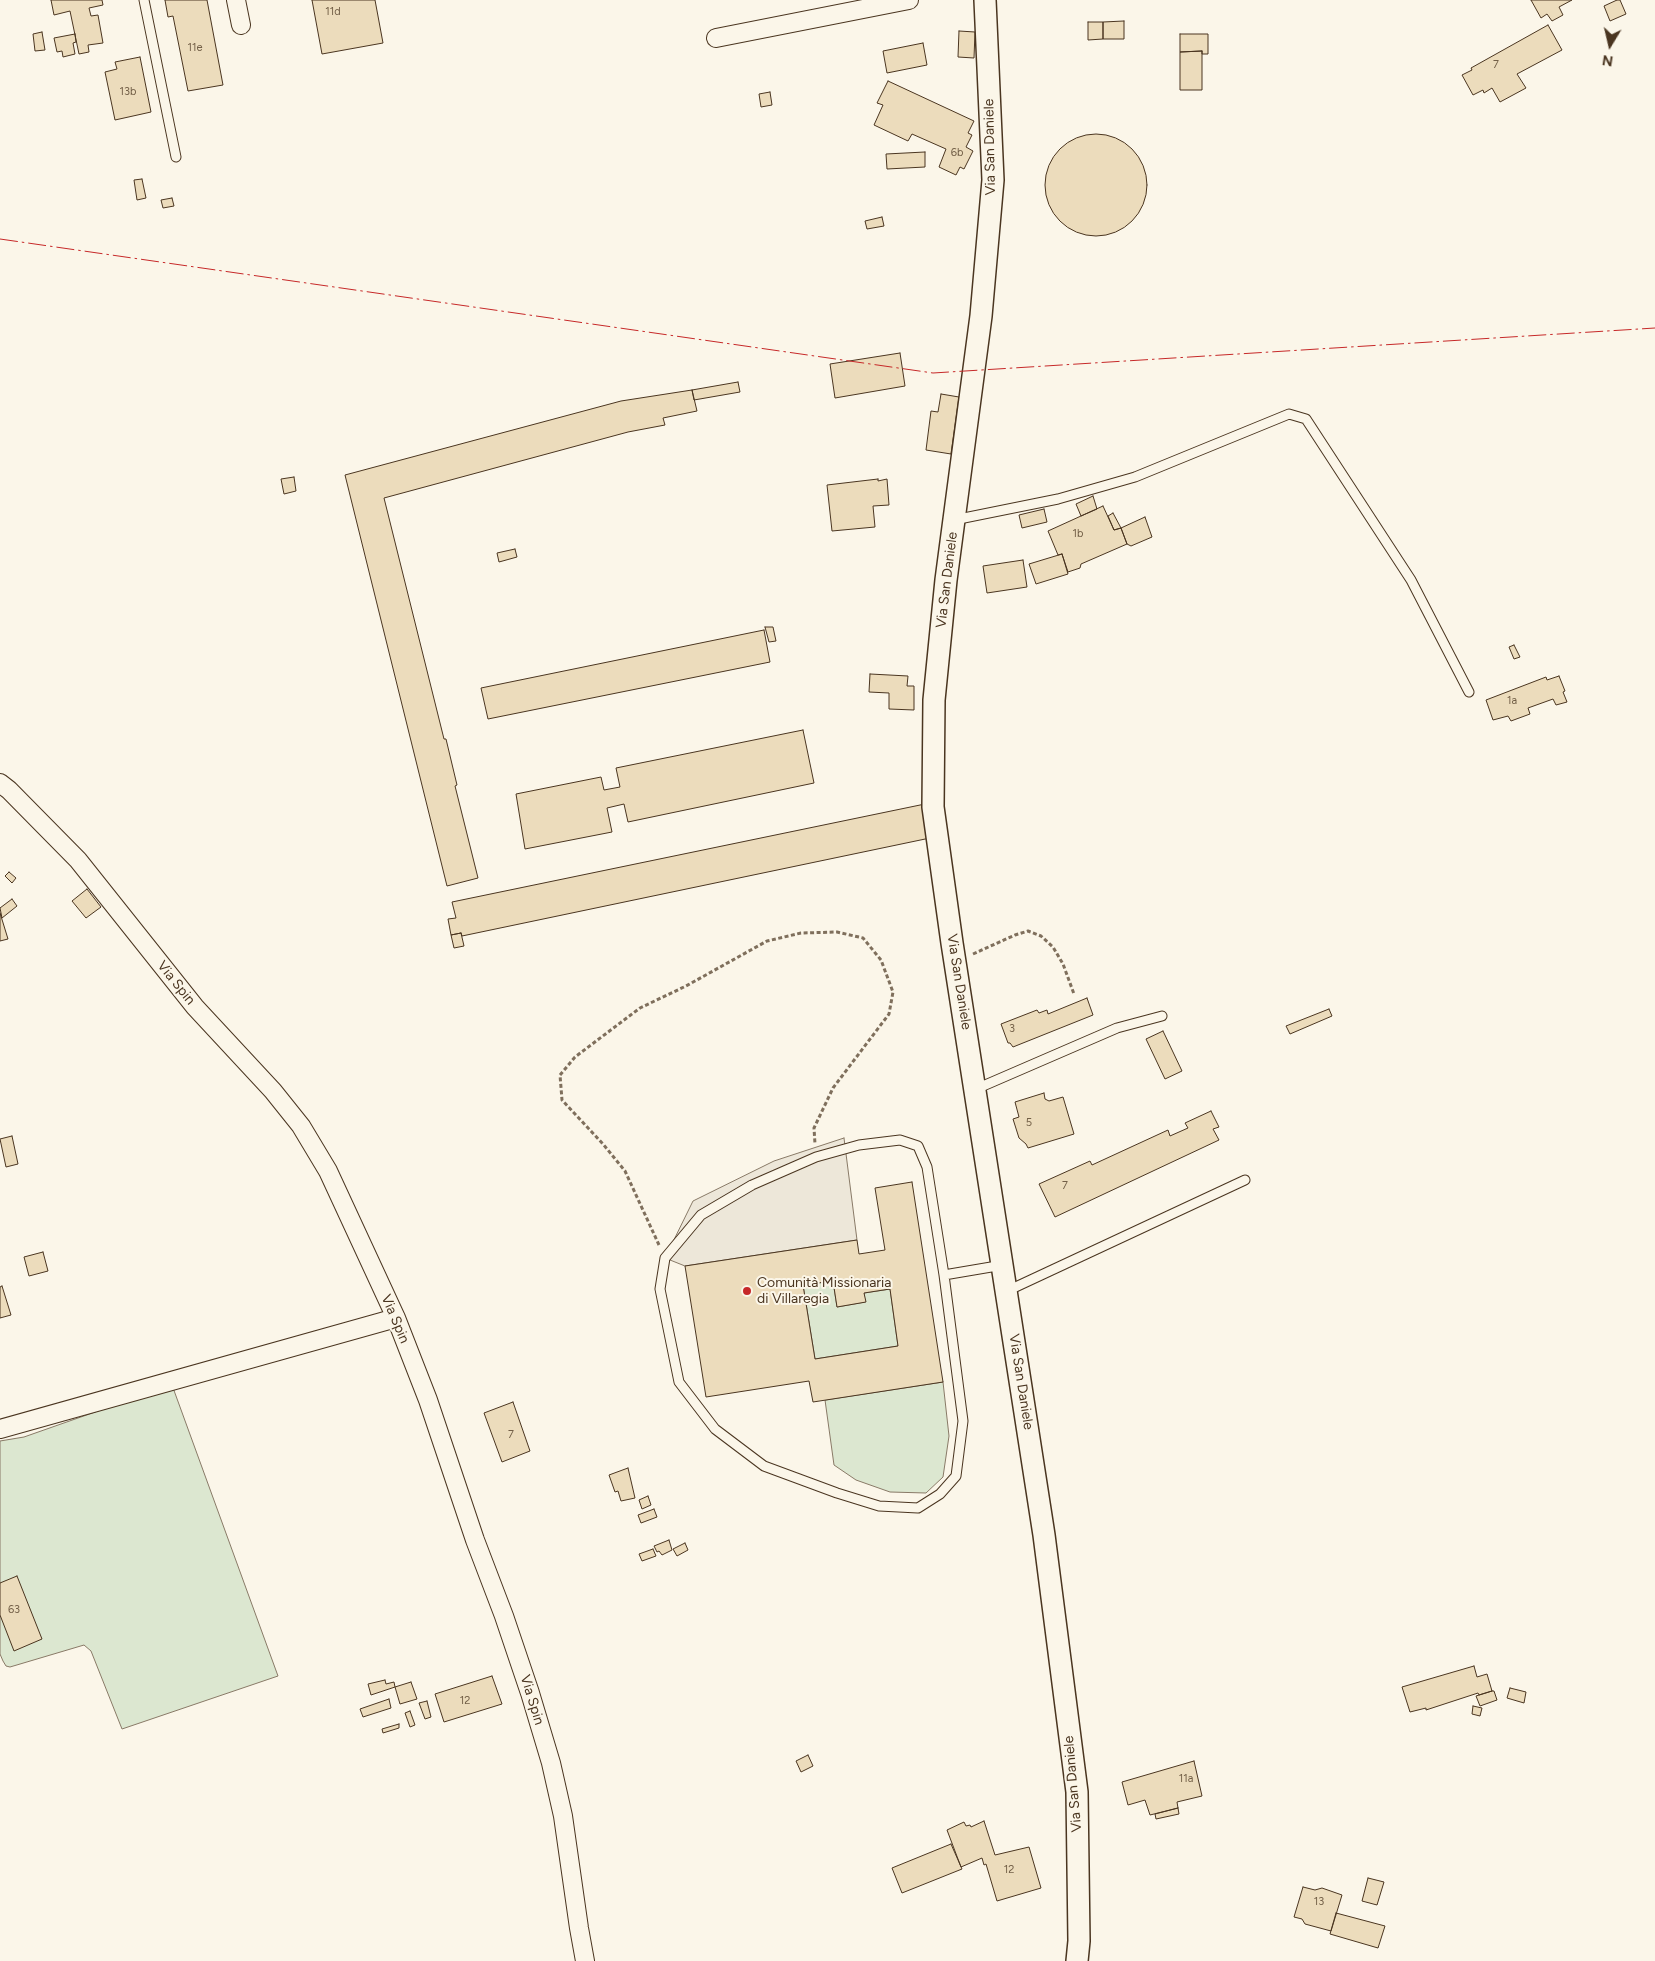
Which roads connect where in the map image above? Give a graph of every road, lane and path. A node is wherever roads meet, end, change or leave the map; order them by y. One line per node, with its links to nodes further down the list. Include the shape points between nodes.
1 (144, 0): 7 (lane)
2 (236, 0): 5 (street)
3 (908, 0): 6 (street)
4 (985, 0): 8 (street, Via San Daniele, via 993,180 981,316)
5 (240, 25)
6 (716, 38)
7 (176, 157)
8 (954, 520): 9 (lane, via 1058,499 1135,477 1289,414 1306,419 1411,580); 11 (street, Via San Daniele, via 932,743 934,806)
9 (1469, 692)
10 (0, 783): 21 (street, Via Spin, via 78,860 195,1007 301,1126 328,1171)
11 (955, 962): 12 (path, via 1028,932 1041,936 1053,947); 14 (street, Via San Daniele)
12 (1074, 994)
13 (1162, 1016): 14 (lane, via 1117,1028)
14 (976, 1089): 18 (street, Via San Daniele)
15 (816, 1158): 17 (lane, via 752,1185 701,1215); 17 (path, via 814,1128 834,1088 889,1014 893,992 881,960 863,938 837,932 801,932 767,940 640,1008 575,1057 560,1075 562,1100 625,1171); 19 (lane, via 859,1145 900,1140 918,1146 927,1167)
16 (1245, 1180): 20 (lane)
17 (664, 1258): 19 (lane, via 660,1289 678,1382 715,1429 764,1466 879,1506 918,1508 940,1494 956,1476 963,1421)
18 (1003, 1265): 19 (lane); 20 (street, Via San Daniele)
19 (944, 1274)
20 (1007, 1291): 24 (street, Via San Daniele, via 1044,1535 1076,1792)
21 (396, 1318): 22 (street); 23 (street, Via Spin, via 504,1616 551,1763 563,1816)
22 (0, 1429)
23 (585, 1961)
24 (1077, 1961)

